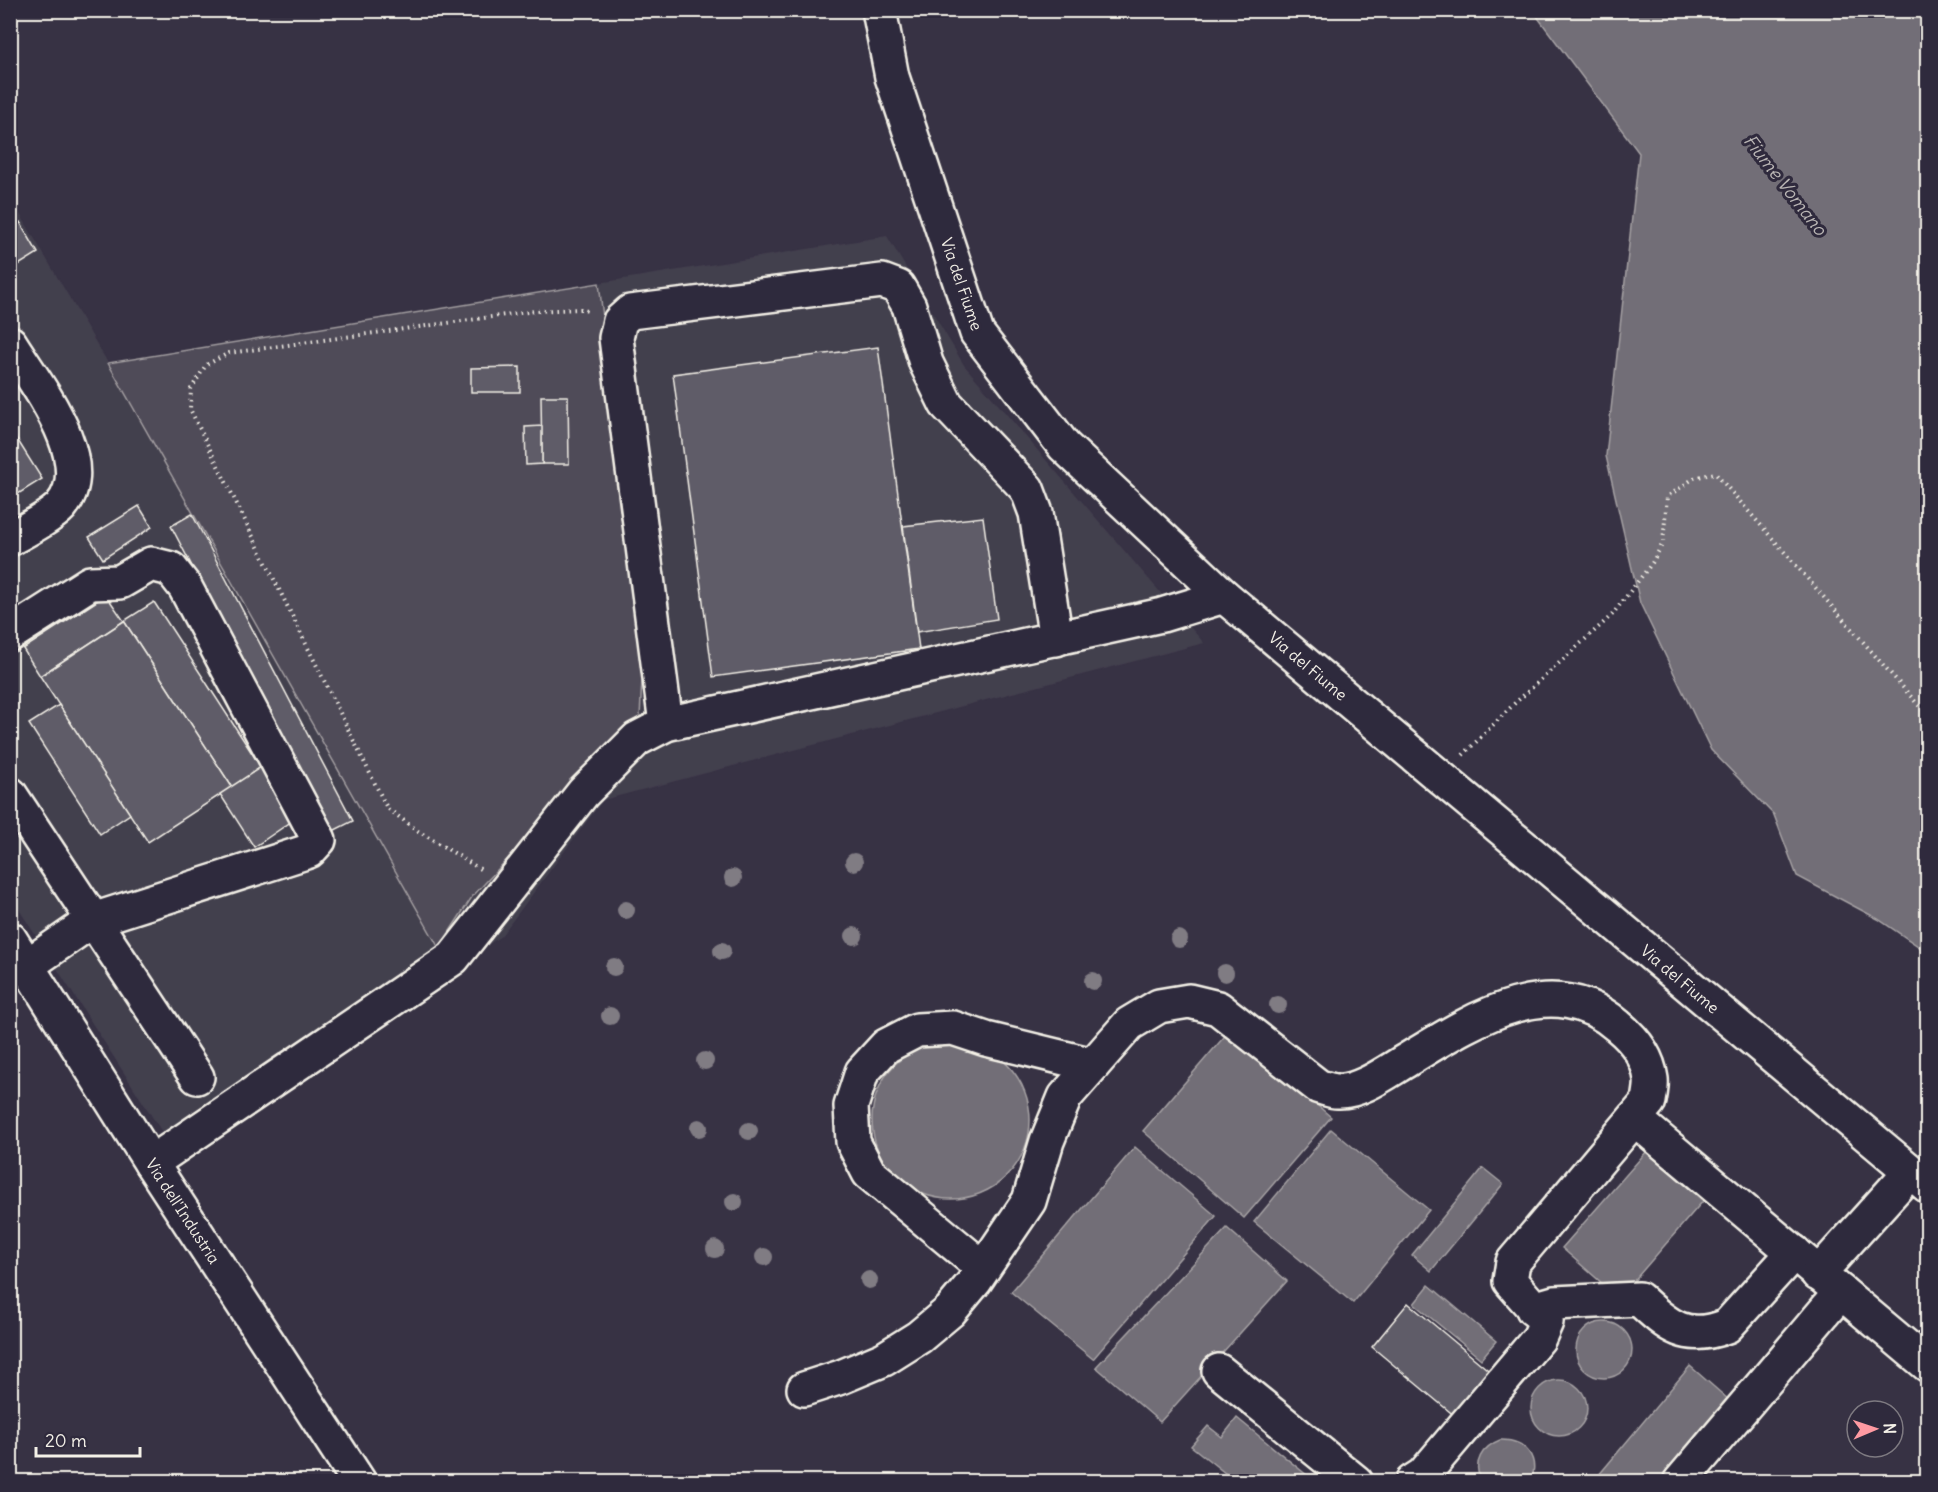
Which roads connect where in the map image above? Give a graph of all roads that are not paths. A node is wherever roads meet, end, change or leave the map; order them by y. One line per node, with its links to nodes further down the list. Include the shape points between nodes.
1 (879, 10): 4 (street, Via del Fiume, via 892,77 977,333 1064,446)
2 (10, 344): 3 (street, via 64,430 71,451 72,476 70,492 60,507)
3 (10, 540)
4 (1224, 596): 6 (street, via 1162,615); 15 (street, Via del Fiume)
5 (10, 634): 9 (street, via 90,583 120,582 151,564 171,569 185,586 318,840 309,851)
6 (1056, 639): 7 (street); 7 (street, via 1036,513 1027,489 946,404 898,287 882,281 630,312 620,321 616,338)
7 (666, 724): 14 (street, via 637,739 583,793 453,958)
8 (10, 795): 9 (street)
9 (93, 920): 10 (street); 12 (street)
10 (19, 952): 14 (street, Via dell'Industria)
11 (1093, 1065): 13 (street, via 1129,1024 1160,1006 1188,1000 1218,1008 1319,1087 1338,1092 1363,1086 1468,1023 1524,1003 1559,999 1586,1005 1609,1018 1628,1033 1643,1054 1652,1080 1649,1101); 17 (street, via 1065,1097 1029,1201); 17 (street, via 953,1028 917,1030 886,1046 862,1072 850,1106 853,1142 869,1173)
12 (197, 1077)
13 (1635, 1119): 16 (street); 19 (street, via 1513,1262 1510,1281)
14 (152, 1163): 23 (street, Via dell'Industria)
15 (1921, 1176): 18 (street)
16 (1794, 1252): 18 (street); 19 (street, via 1727,1326 1713,1331 1679,1330 1639,1299 1554,1303)
17 (984, 1268): 22 (street, via 950,1311 919,1338 884,1359)
18 (1829, 1283): 20 (street); 26 (street)
19 (1533, 1309): 25 (street, via 1546,1322 1539,1338 1423,1475)
20 (1928, 1365)
21 (1219, 1371): 24 (street)
22 (804, 1389)
23 (359, 1482)
24 (1356, 1482)
25 (1412, 1482)
26 (1680, 1482)

